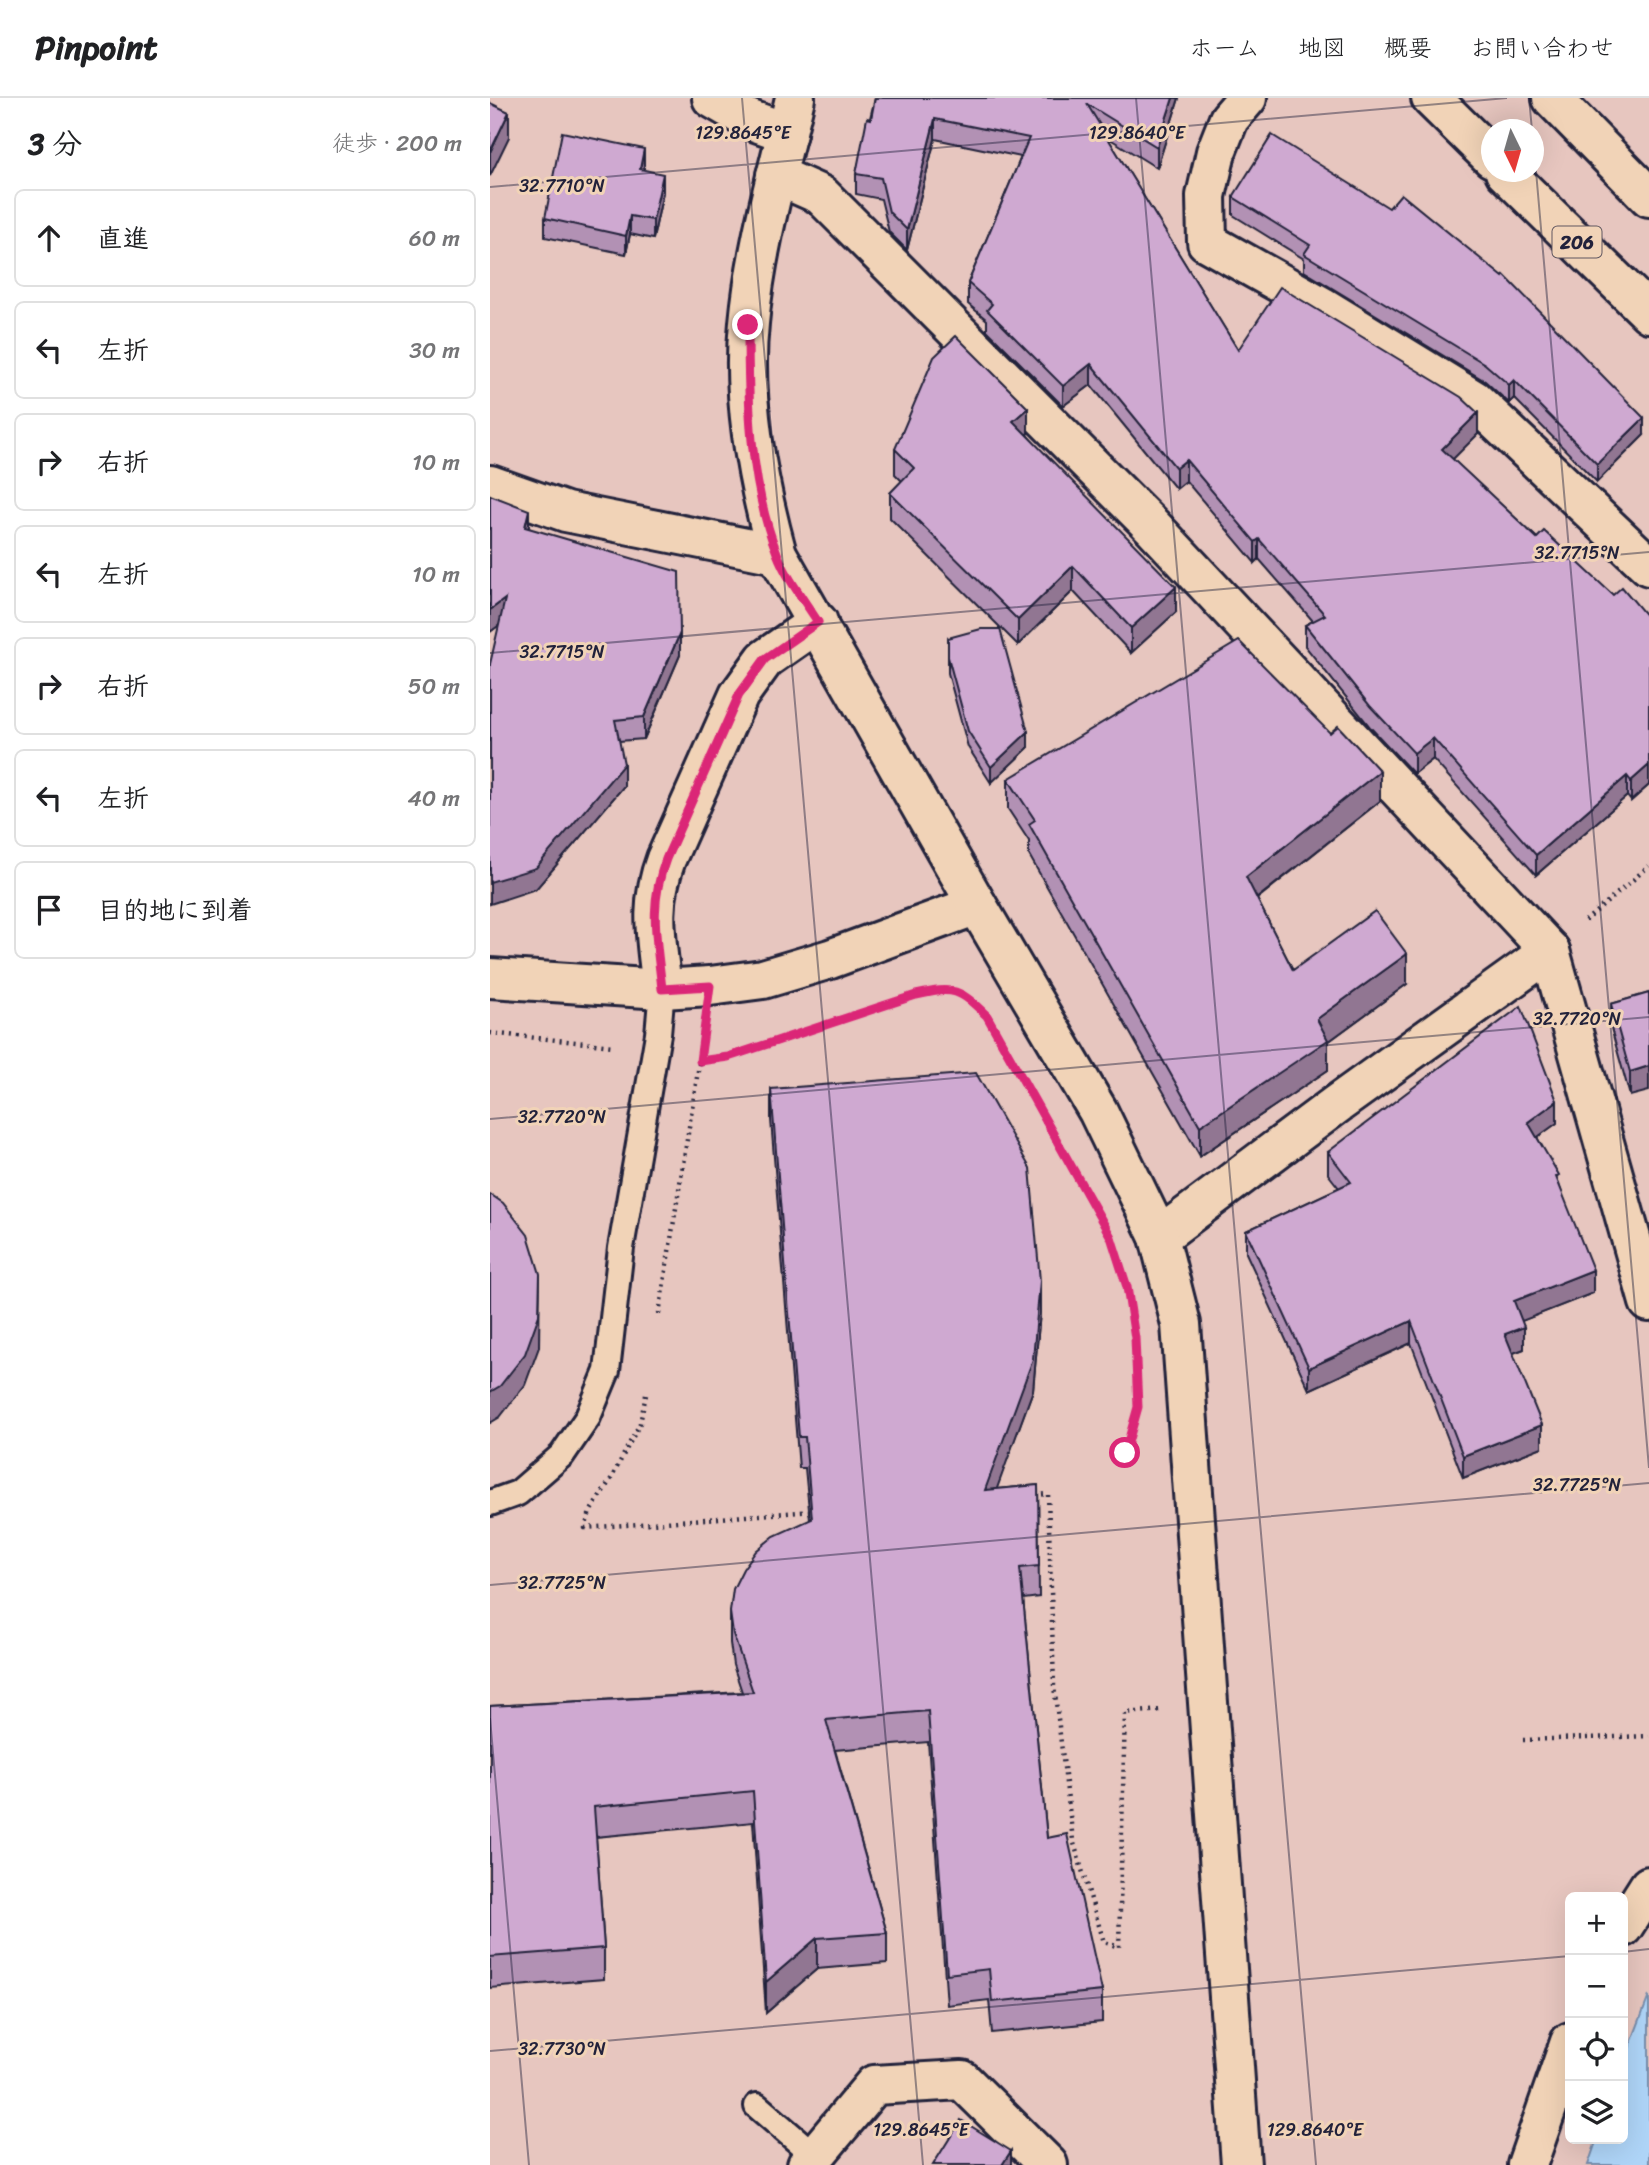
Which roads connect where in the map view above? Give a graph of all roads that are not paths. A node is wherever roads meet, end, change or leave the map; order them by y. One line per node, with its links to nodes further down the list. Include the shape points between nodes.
1 (712, 98): 5 (main road, via 748,119)
2 (1247, 98): 13 (main road, via 1229,119 1216,152 1206,196 1207,242 1474,400)
3 (1431, 98): 6 (main road)
4 (1552, 98): 9 (main road)
5 (791, 116): 7 (main road)
6 (1481, 147)
7 (776, 175): 12 (main road, via 748,325 748,397 761,497); 16 (main road, via 821,195 1153,527)
8 (1515, 182): 10 (main road, 206)
9 (1649, 197)
10 (1649, 313)
11 (490, 485): 12 (main road, via 566,512)
12 (777, 554): 14 (main road)
13 (1649, 566)
14 (818, 622): 15 (main road); 18 (main road, via 765,659 739,695 666,859 657,883 654,914)
15 (977, 905): 18 (main road, via 830,959 763,978); 19 (main road, via 1098,1111)
16 (1550, 951): 19 (main road); 20 (main road)
17 (490, 978): 18 (main road)
18 (662, 989): 21 (lane, via 659,1034 621,1248 607,1371 588,1417 562,1455 518,1493)
19 (1159, 1237): 28 (main road, via 1181,1324)
20 (1649, 1302)
21 (490, 1503)
22 (1649, 1886): 23 (main road)
23 (1628, 1919)
24 (1565, 2056): 29 (main road)
25 (757, 2106): 26 (lane)
26 (811, 2160): 27 (main road, via 874,2085 962,2080)
27 (1048, 2165)
28 (1241, 2165)
29 (1527, 2165)

